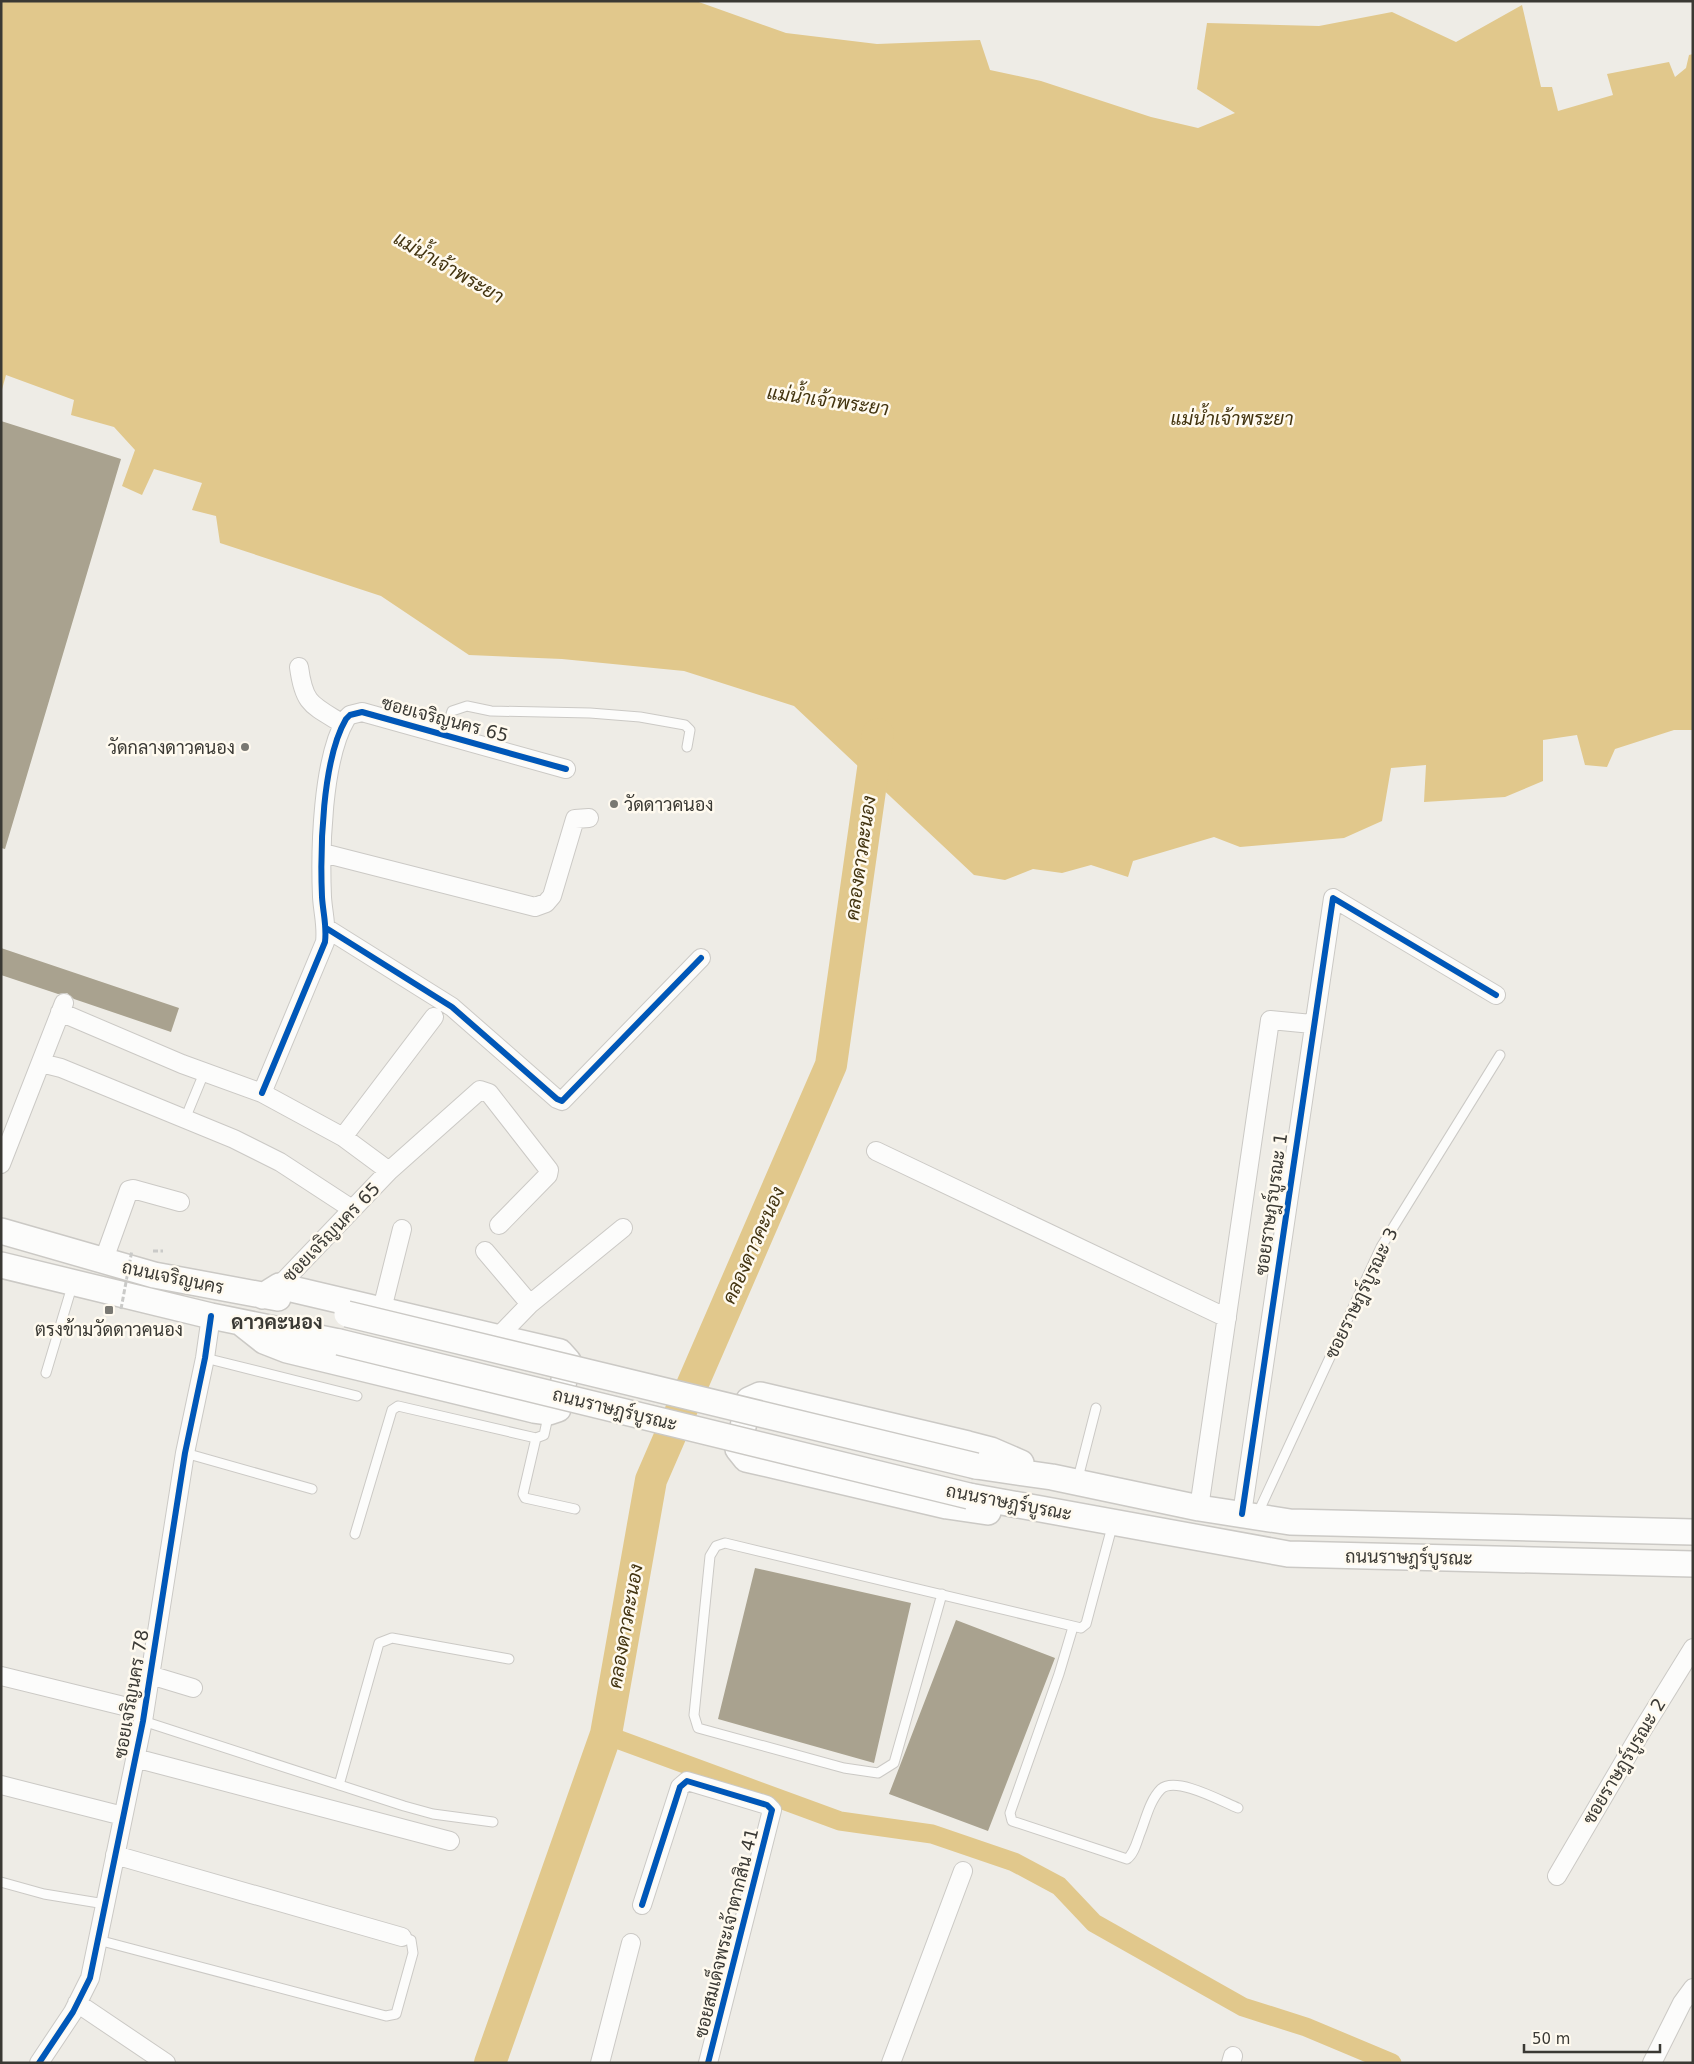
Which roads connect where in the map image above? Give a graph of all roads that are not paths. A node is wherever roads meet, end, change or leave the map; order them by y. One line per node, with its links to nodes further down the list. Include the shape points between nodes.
1 (299, 667): 2 (street, via 301,683 312,705)
2 (343, 724): 3 (street, ซอยเจริญนคร 65, via 350,715 362,712); 7 (street, via 330,765 322,825)
3 (444, 736): 4 (lane, via 452,711 467,706 492,711 640,717 685,725 690,730); 5 (street, ซอยเจริญนคร 65)
4 (687, 747)
5 (566, 769)
6 (589, 818): 7 (street, via 575,819 551,898 535,907)
7 (323, 853): 8 (street, via 322,897)
8 (326, 928): 9 (street, via 452,1007 562,1101); 16 (street, via 325,942)
9 (701, 958)
10 (1496, 995): 12 (street, ซอยราษฎร์บูรณะ 1, via 1333,898)
11 (434, 1017): 18 (street)
12 (1312, 1024): 37 (street, ซอยราษฎร์บูรณะ 1, via 1270,1020); 54 (street, ซอยราษฎร์บูรณะ 1)
13 (1500, 1055): 54 (lane, ซอยราษฎร์บูรณะ 3, via 1381,1246)
14 (41, 1063): 15 (street, ซอยเจริญนคร 65, via 62,1008); 17 (street, via 61,1068); 20 (street)
15 (204, 1073): 16 (street, ซอยเจริญนคร 65); 17 (lane)
16 (262, 1093): 18 (street, ซอยเจริญนคร 65)
17 (185, 1119): 23 (street, via 280,1162)
18 (344, 1137): 21 (street, ซอยเจริญนคร 65)
19 (876, 1151): 37 (street)
20 (1, 1164)
21 (389, 1171): 23 (street, ซอยเจริญนคร 65); 24 (street, via 467,1100 480,1090 489,1093 549,1170 548,1175)
22 (180, 1202): 29 (street, via 129,1190)
23 (352, 1209): 32 (street, ซอยเจริญนคร 65)
24 (499, 1225)
25 (623, 1228): 33 (street)
26 (402, 1229): 34 (street)
27 (1, 1232): 29 (main road, ถนนเจริญนคร)
28 (485, 1251): 33 (street)
29 (103, 1262): 32 (main road, ถนนเจริญนคร, via 154,1275)
30 (1, 1265): 31 (main road, ถนนเจริญนคร)
31 (73, 1283): 36 (main road, ถนนเจริญนคร); 42 (lane)
32 (271, 1291): 34 (main road); 35 (main road, ถนนเจริญนคร)
33 (530, 1304): 39 (street)
34 (382, 1309): 39 (main road)
35 (347, 1314): 48 (main road, ถนนราษฎร์บูรณะ, bridge, via 976,1466)
36 (211, 1316): 38 (main road, ถนนเจริญนคร); 41 (street, ซอยเจริญนคร 78)
37 (1226, 1318): 51 (street, ซอยราษฎร์บูรณะ 1)
38 (240, 1322): 40 (main road, ถนนเจริญนคร); 45 (main road, via 264,1341 287,1350 453,1392)
39 (498, 1337): 45 (main road, via 560,1352 568,1361 558,1408)
40 (339, 1342): 53 (main road, ถนนราษฎร์บูรณะ, bridge, via 969,1496)
41 (204, 1358): 43 (lane); 47 (street, ซอยเจริญนคร 78)
42 (46, 1373)
43 (357, 1396)
44 (1096, 1408): 49 (lane)
45 (549, 1412): 46 (lane, via 544,1435)
46 (536, 1438): 52 (lane, via 523,1494 526,1498); 58 (lane, via 398,1406 389,1416)
47 (185, 1453): 50 (lane); 65 (street, ซอยเจริญนคร 78)
48 (1052, 1477): 49 (main road, ถนนราษฎร์บูรณะ); 53 (main road, via 990,1450 760,1395 749,1400 738,1449 746,1458 947,1506 1005,1512)
49 (1077, 1482): 51 (main road, ถนนราษฎร์บูรณะ)
50 (312, 1489)
51 (1198, 1508): 54 (main road, ถนนราษฎร์บูรณะ)
52 (575, 1509)
53 (1048, 1511): 55 (main road, ถนนราษฎร์บูรณะ)
54 (1249, 1515): 56 (main road, ถนนราษฎร์บูรณะ, via 1290,1522)
55 (1114, 1522): 59 (main road, ถนนราษฎร์บูรณะ, via 1288,1554); 62 (lane, via 1086,1624 1081,1628)
56 (1442, 1526): 57 (main road, ถนนราษฎร์บูรณะ); 59 (main road)
57 (1693, 1532)
58 (356, 1534)
59 (1441, 1558): 60 (main road, ถนนราษฎร์บูรณะ)
60 (1693, 1564)
61 (942, 1594): 61 (lane, via 894,1763 878,1773 844,1768 698,1728 694,1715 710,1556 716,1546 725,1543); 62 (lane)
62 (1073, 1627): 72 (lane, via 1010,1813 1012,1821 1127,1859 1152,1802 1167,1785 1184,1786)
63 (1693, 1648): 78 (street, ซอยราษฎร์บูรณะ 2)
64 (509, 1660): 71 (lane, via 392,1638 379,1643)
65 (150, 1675): 67 (street); 68 (street, ซอยเจริญนคร 78)
66 (1, 1676): 68 (street)
67 (193, 1688)
68 (144, 1716): 69 (street, ซอยเจริญนคร 78); 71 (lane)
69 (135, 1758): 73 (street, ซอยเจริญนคร 78); 75 (street)
70 (1, 1785): 73 (street)
71 (339, 1785): 74 (lane, via 433,1814)
72 (1238, 1808)
73 (123, 1816): 76 (street, ซอยเจริญนคร 78)
74 (494, 1822)
75 (450, 1841)
76 (115, 1855): 80 (street, ซอยเจริญนคร 78); 82 (street)
77 (963, 1870): 91 (street)
78 (1557, 1876)
79 (1, 1882): 80 (lane, via 44,1894)
80 (105, 1904): 83 (street, ซอยเจริญนคร 78)
81 (642, 1905): 90 (street, ซอยสมเด็จพระเจ้าตากสิน 41, via 680,1787 687,1782 767,1805 772,1810)
82 (402, 1937): 83 (lane, via 411,1940 413,1953 396,2014 386,2016)
83 (98, 1940): 86 (street, ซอยเจริญนคร 78, via 90,1978)
84 (631, 1943): 89 (street)
85 (1693, 1988): 92 (street)
86 (77, 2003): 87 (street, ซอยเจริญนคร 78); 88 (street)
87 (39, 2063)
88 (166, 2063)
89 (600, 2063)
90 (708, 2063)
91 (891, 2063)
92 (1652, 2063)

